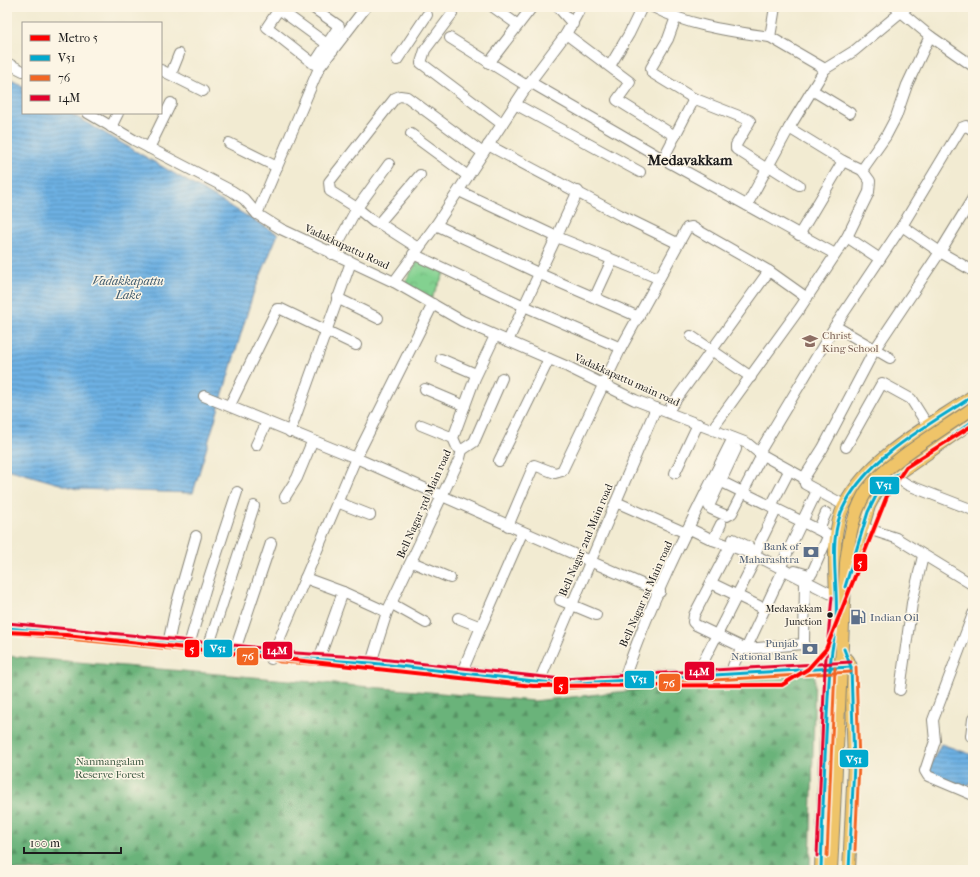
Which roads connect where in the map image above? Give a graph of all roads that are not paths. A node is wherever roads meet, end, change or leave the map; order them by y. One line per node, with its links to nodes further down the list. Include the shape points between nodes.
1 (312, 7): 18 (street)
2 (366, 7): 18 (street)
3 (493, 7): 17 (street)
4 (532, 7): 17 (street)
5 (558, 7): 16 (street)
6 (581, 7): 16 (street, Vadakkupattu Road)
7 (642, 7): 31 (street)
8 (653, 7): 12 (street)
9 (775, 7): 22 (street)
10 (280, 8): 24 (street); 30 (street, via 267,27)
11 (901, 9): 21 (street); 33 (street, via 854,51)
12 (664, 10): 15 (street)
13 (452, 14): 25 (street)
14 (427, 15): 20 (street)
15 (676, 17): 22 (street, via 719,30); 40 (street, via 668,39 651,68 652,73)
16 (573, 24): 19 (street, Vadakkupattu Road)
17 (518, 25): 28 (street)
18 (343, 28): 24 (street)
19 (566, 34): 31 (street); 37 (street, Vadakkupattu Road)
20 (413, 36): 25 (street); 27 (street)
21 (930, 36): 32 (street); 60 (street, via 907,85 896,117)
22 (770, 37): 33 (street)
23 (450, 38): 28 (street)
24 (330, 47): 30 (street)
25 (426, 48): 46 (street, via 421,57 424,66)
26 (179, 54): 36 (street)
27 (397, 60)
28 (490, 62): 37 (street)
29 (7, 63): 34 (street)
30 (316, 66): 58 (street)
31 (610, 66): 51 (street, via 630,82 617,100)
32 (973, 66)
33 (825, 69): 38 (street)
34 (22, 70)
35 (162, 70): 36 (street)
36 (171, 74): 39 (street)
37 (528, 84): 42 (street, Vadakkupattu Road); 55 (street)
38 (812, 90): 43 (street); 48 (street)
39 (203, 91)
40 (693, 98): 51 (street); 59 (street, via 749,120 736,150)
41 (171, 102): 53 (street)
42 (515, 104): 46 (street, Vadakkupattu Road); 61 (street)
43 (850, 113)
44 (90, 114): 47 (street, Vadakkupattu Road)
45 (118, 114): 47 (street)
46 (502, 124): 54 (street, Vadakkupattu Road)
47 (111, 127): 53 (street, Vadakkupattu Road)
48 (789, 128): 56 (street); 59 (street)
49 (969, 128): 73 (street, via 961,128)
50 (411, 134): 63 (street)
51 (676, 136): 55 (street)
52 (229, 143): 58 (street)
53 (149, 148): 70 (street, Vadakkupattu Road, via 232,191 244,199)
54 (486, 149): 63 (street, Vadakkupattu Road); 66 (street); 69 (street, via 407,97 395,98 329,182 330,191)
55 (663, 159): 68 (street)
56 (843, 161): 60 (street); 74 (street)
57 (389, 164): 69 (street)
58 (277, 167): 70 (street)
59 (768, 167): 64 (street); 68 (street)
60 (862, 170): 76 (street, via 870,181 869,192)
61 (640, 172)
62 (420, 175): 71 (street)
63 (468, 176): 65 (street, Vadakkupattu Road)
64 (798, 185)
65 (459, 191): 72 (street, Vadakkupattu Road); 75 (street)
66 (578, 191): 75 (street); 77 (street)
67 (973, 198): 79 (street)
68 (747, 205): 74 (street)
69 (357, 208): 71 (street, via 374,222); 80 (street)
70 (257, 214): 80 (street, Vadakkupattu Road)
71 (380, 223): 78 (street)
72 (436, 225): 78 (street, Vadakkupattu Road); 87 (street)
73 (902, 226): 79 (street); 82 (street)
74 (799, 235): 81 (street)
75 (556, 237): 83 (street); 87 (street)
76 (847, 237): 81 (street); 82 (street)
77 (677, 243): 85 (street, via 687,228 692,227); 88 (street)
78 (416, 251): 89 (street, Vadakkupattu Road); 94 (street)
79 (940, 252): 86 (street); 104 (street)
80 (332, 254): 84 (street, Vadakkupattu Road)
81 (835, 254): 92 (street)
82 (880, 259): 97 (street)
83 (612, 260): 88 (street); 90 (street)
84 (351, 262): 89 (street, Vadakkupattu Road); 91 (street)
85 (769, 271): 92 (street); 105 (street)
86 (973, 271)
87 (540, 274): 90 (street); 94 (street)
88 (658, 278): 95 (street)
89 (394, 282): 93 (street, Vadakkapattu main road)
90 (595, 297): 95 (street)
91 (337, 298): 96 (street); 98 (street)
92 (806, 298): 110 (street)
93 (432, 304): 99 (street, Vadakkapattu main road); 136 (street)
94 (524, 306): 101 (street); 103 (street)
95 (639, 317): 103 (street)
96 (378, 318)
97 (835, 326): 104 (street); 135 (street)
98 (326, 329): 102 (street); 116 (street, via 277,309); 127 (street)
99 (495, 336): 101 (street, Vadakkapattu main road); 109 (street, Bell Nagar 3rd Main road)
100 (691, 336): 105 (street)
101 (508, 341): 108 (street, Vadakkapattu main road)
102 (356, 344)
103 (621, 348): 112 (street)
104 (875, 349): 106 (street); 141 (street, via 823,448)
105 (712, 350): 110 (street); 120 (street)
106 (890, 358)
107 (441, 359): 109 (street)
108 (549, 359): 112 (street, Vadakkapattu main road); 137 (street)
109 (476, 374): 117 (street, Bell Nagar 3rd Main road)
110 (751, 376): 126 (street)
111 (502, 378): 134 (street, via 474,442)
112 (603, 384): 118 (street, Vadakkapattu main road); 160 (street, via 562,471 554,473 534,465)
113 (425, 389): 117 (street)
114 (204, 396): 116 (street)
115 (973, 396): 125 (main road)
116 (230, 405): 122 (street)
117 (464, 406): 128 (street, Bell Nagar 3rd Main road)
118 (656, 408): 120 (street, Vadakkapattu main road); 151 (street, Bell Nagar 2nd Main road)
119 (973, 408): 217 (main road, bridge, via 884,472 868,490 854,519 846,563)
120 (667, 412): 123 (street, Vadakkapattu main road)
121 (973, 421): 140 (main road)
122 (266, 422): 127 (street); 131 (street)
123 (698, 424): 126 (street, Vadakkapattu main road); 138 (street)
124 (421, 425): 128 (street)
125 (928, 426): 132 (street, via 911,399 882,383); 142 (main road, via 887,455)
126 (713, 428): 129 (street, Vadakkapattu main road)
127 (290, 432): 130 (street)
128 (453, 438): 134 (street, Bell Nagar 3rd Main road, via 457,447)
129 (733, 438): 135 (street, Vadakkapattu main road, via 747,443); 161 (street, Bell Nagar 1st Main road)
130 (312, 442): 136 (street); 149 (street, via 297,478)
131 (256, 445)
132 (846, 447)
133 (736, 449): 143 (street)
134 (462, 450): 146 (street, Bell Nagar 3rd Main road)
135 (760, 456): 139 (street); 141 (street, Vadakkapattu main road); 147 (street)
136 (356, 458): 146 (street); 150 (street)
137 (499, 461)
138 (676, 473)
139 (787, 475): 141 (street); 154 (street)
140 (894, 476): 144 (main road); 155 (street, via 908,485)
141 (803, 480): 152 (street, Vadakkapattu main road, via 805,484)
142 (861, 480): 144 (main road); 152 (main road)
143 (720, 481): 147 (street); 147 (street, via 710,502 711,509 730,516)
144 (877, 491): 162 (main road)
145 (237, 492): 197 (street)
146 (443, 495): 160 (street); 171 (street, Bell Nagar 3rd Main road)
147 (746, 495): 154 (street)
148 (815, 495): 159 (street)
149 (285, 497)
150 (337, 502): 157 (street); 174 (street)
151 (616, 502): 161 (street); 172 (street, Bell Nagar 2nd Main road)
152 (844, 505): 165 (main road, via 839,523)
153 (254, 506): 198 (street)
154 (773, 509): 159 (street); 169 (street)
155 (973, 510)
156 (826, 513): 165 (street, via 821,524)
157 (370, 515)
158 (720, 524): 166 (street)
159 (801, 524): 165 (street); 173 (street)
160 (508, 526): 163 (street)
161 (689, 527): 166 (street); 180 (street, Bell Nagar 1st Main road)
162 (862, 527): 170 (street, via 896,538); 205 (main road, via 842,602 842,642)
163 (522, 533): 172 (street); 192 (street)
164 (196, 536): 196 (street)
165 (830, 538): 173 (street, via 809,576); 182 (main road)
166 (712, 540): 168 (street)
167 (271, 543): 200 (street)
168 (732, 543): 169 (street); 177 (street)
169 (757, 553): 173 (street); 181 (street)
170 (923, 556): 178 (street); 212 (street, via 912,603)
171 (412, 562): 175 (street); 185 (street, Bell Nagar 3rd Main road)
172 (589, 562): 180 (street); 184 (street, Bell Nagar 2nd Main road)
173 (782, 567): 176 (street); 186 (street)
174 (305, 578): 179 (street); 201 (street)
175 (450, 578)
176 (805, 582): 182 (street); 199 (street, via 803,644)
177 (711, 583): 181 (street); 195 (street, via 693,622)
178 (973, 585)
179 (343, 592): 185 (street); 202 (street)
180 (660, 592): 210 (street, Bell Nagar 1st Main road, via 634,649)
181 (737, 595): 186 (street); 195 (street)
182 (837, 597): 190 (main road)
183 (560, 600): 184 (street)
184 (572, 604): 188 (street); 211 (street, Bell Nagar 2nd Main road)
185 (389, 608): 191 (street); 203 (street, Bell Nagar 3rd Main road)
186 (765, 609): 199 (street)
187 (973, 614): 215 (street, via 933,720 935,741 925,771 928,776)
188 (596, 615)
189 (458, 618): 192 (street)
190 (836, 620): 206 (main road); 207 (main road, via 825,655)
191 (426, 623)
192 (481, 627): 208 (street)
193 (7, 628): 196 (main road)
194 (7, 634): 201 (main road, via 66,636)
195 (717, 635): 199 (street); 209 (street)
196 (168, 644): 197 (main road)
197 (188, 645): 198 (main road)
198 (208, 648): 200 (main road)
199 (744, 648): 204 (street)
200 (235, 650): 201 (main road)
201 (274, 657): 202 (main road)
202 (319, 660): 203 (main road)
203 (371, 663): 208 (main road)
204 (733, 666)
205 (851, 667): 206 (main road); 218 (main road, via 854,764)
206 (830, 668): 207 (main road); 216 (main road)
207 (810, 669): 209 (main road)
208 (462, 672): 211 (main road)
209 (697, 674): 210 (main road)
210 (624, 679): 211 (main road, via 562,684)
211 (539, 682)
212 (900, 690)
213 (973, 719): 214 (street, via 970,729)
214 (973, 737)
215 (973, 795)
216 (822, 870)
217 (831, 870)
218 (849, 870)

